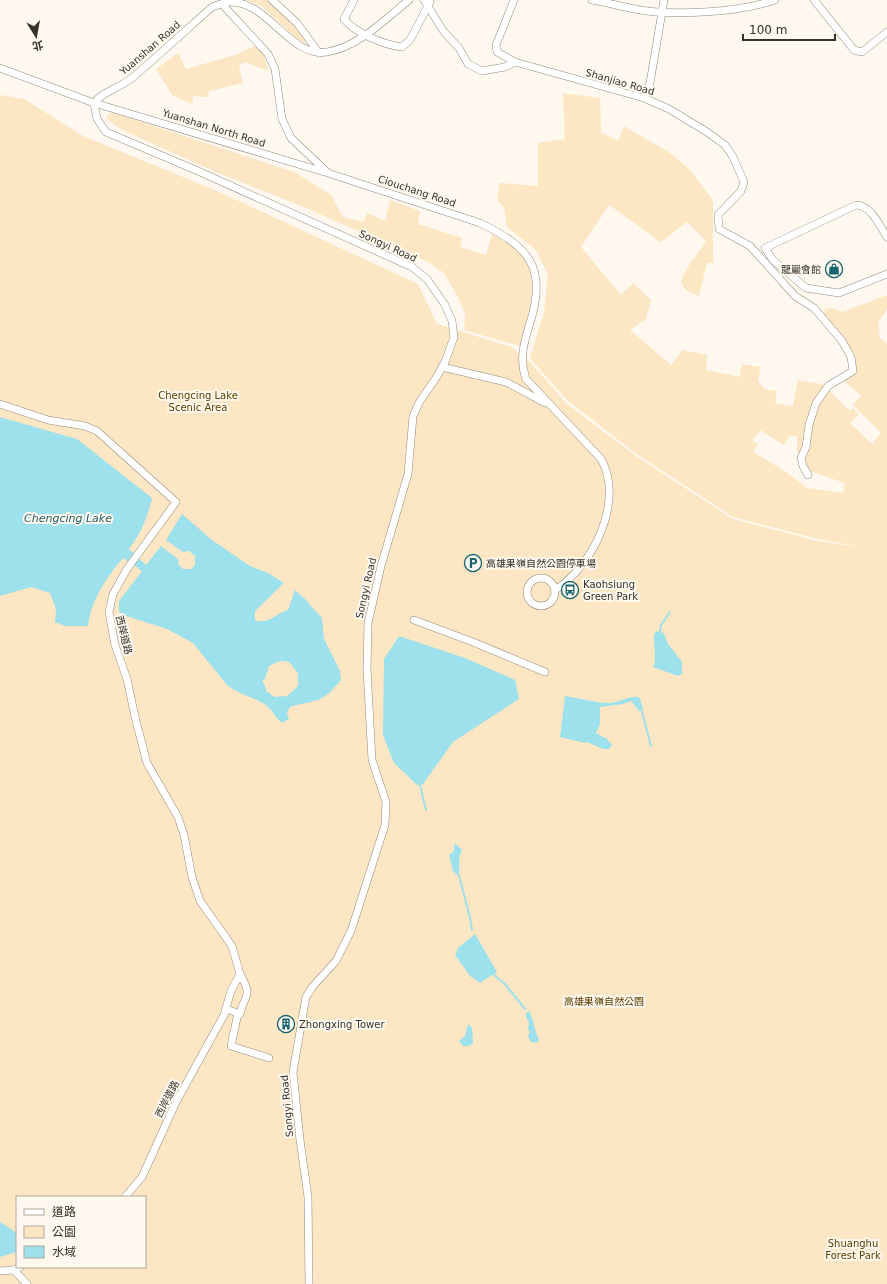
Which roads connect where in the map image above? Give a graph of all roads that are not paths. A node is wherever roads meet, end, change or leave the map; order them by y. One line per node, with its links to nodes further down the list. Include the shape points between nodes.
1 (272, 0): 15 (street, via 297,23)
2 (354, 0): 14 (street, via 344,19)
3 (409, 0): 14 (street)
4 (514, 0): 16 (street, Shanjiao Road, via 496,45 497,52)
5 (592, 0): 12 (street)
6 (664, 0): 12 (street)
7 (775, 0): 9 (street)
8 (814, 0): 13 (street, via 854,50 862,52)
9 (766, 1): 12 (street, via 714,11)
10 (428, 2): 14 (street, via 410,40 402,47); 16 (street, via 444,32 459,48 468,64 482,71)
11 (222, 4): 15 (street, via 231,2 245,5 262,14 304,49); 19 (street, Yuanshan Road, via 212,7 131,79 99,96); 20 (street, Ciouchang Road, via 268,54 275,69 282,119 291,138)
12 (663, 12): 18 (street, via 650,83)
13 (887, 32)
14 (365, 35): 15 (street, via 335,50)
15 (319, 52)
16 (515, 62): 18 (street, Shanjiao Road)
17 (0, 68): 19 (street)
18 (644, 98): 28 (street, Shanjiao Road, via 669,109 725,145 744,182 740,191 718,215 718,229 750,246 795,296 814,308 835,330 851,357 853,371 828,386 816,403 801,458)
19 (94, 103): 20 (street, Yuanshan North Road); 23 (street, Songyi Road, via 97,119 106,132 198,170 412,267 427,280 445,305 452,321 454,337)
20 (328, 173): 27 (street, Ciouchang Road, via 480,222 500,233 524,252 535,271 536,292 522,351 522,369 526,379)
21 (887, 236): 22 (street, via 864,205 856,205 765,248 773,260 806,288 840,293)
22 (887, 274)
23 (450, 350): 24 (street, Songyi Road); 25 (street)
24 (442, 367): 25 (street, Songyi Road); 27 (street, via 506,382)
25 (426, 391): 40 (street, Songyi Road, via 413,416 408,474 368,623 367,669 372,760 386,802 385,824 351,931 336,961 306,997 293,1072 308,1198)
26 (0, 404): 32 (street, 西岸道路, via 48,420 85,426 97,431 176,502 127,569 113,594 109,612 114,645 127,679 147,762 178,817 200,901 232,946)
27 (551, 406): 29 (street, Ciouchang Road, via 601,459 607,470 610,495 603,527 594,544 578,569)
28 (808, 475)
29 (556, 590): 29 (street, Ciouchang Road, via 551,581 542,578 533,580 527,588 527,593 530,601 543,606 551,602)
30 (414, 620): 31 (street)
31 (545, 672)
32 (240, 974): 33 (street, 西岸道路, via 231,991); 34 (street, 西岸道路, via 248,995 240,1014)
33 (226, 1009): 34 (street); 36 (street, 西岸道路, via 173,1108 142,1177)
34 (238, 1013): 35 (street, 西岸道路, via 231,1046)
35 (269, 1058)
36 (126, 1196)
37 (17, 1269): 38 (street); 39 (street)
38 (0, 1271)
39 (27, 1284)
40 (309, 1284)

